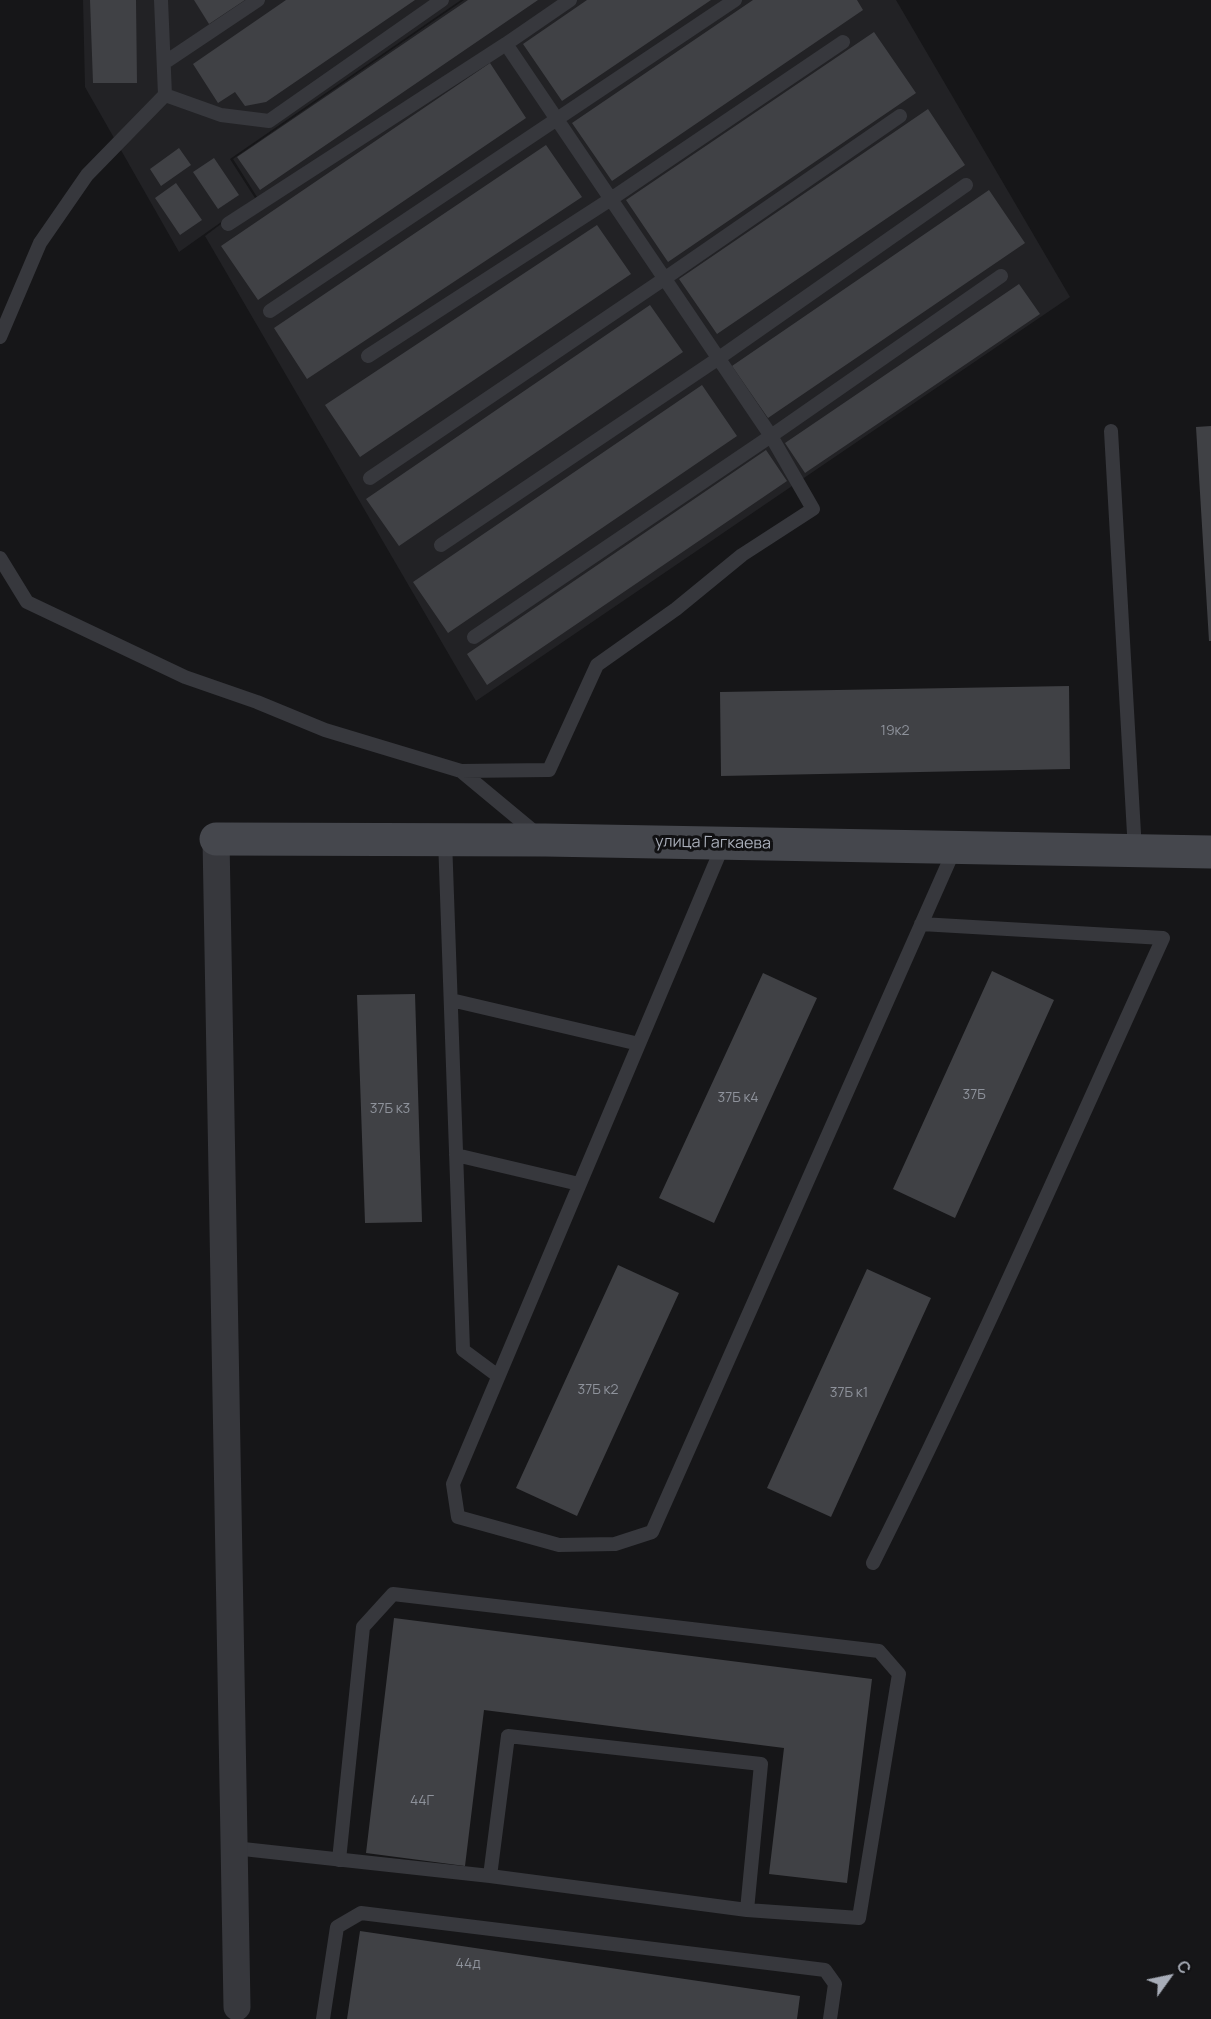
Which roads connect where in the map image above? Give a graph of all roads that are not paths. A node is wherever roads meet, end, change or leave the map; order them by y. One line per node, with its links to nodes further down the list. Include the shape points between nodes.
1 (161, 0): 8 (lane)
2 (258, 0): 8 (lane)
3 (442, 0): 9 (lane, via 268,121 220,115)
4 (570, 0): 7 (lane)
5 (735, 0): 11 (lane)
6 (843, 42): 13 (lane)
7 (506, 44): 11 (lane); 14 (lane)
8 (164, 63): 9 (lane)
9 (165, 95): 18 (lane, via 87,175 40,243)
10 (900, 116): 16 (lane)
11 (555, 119): 13 (lane); 17 (lane)
12 (966, 185): 20 (lane)
13 (611, 199): 16 (lane); 19 (lane)
14 (228, 224)
15 (1001, 276): 22 (lane)
16 (664, 279): 20 (lane); 23 (lane)
17 (270, 311)
18 (0, 337)
19 (368, 356)
20 (719, 358): 22 (lane); 24 (lane)
21 (1111, 431): 33 (lane)
22 (771, 436): 26 (lane); 27 (lane, via 813,508 742,555 676,609 597,665 549,770)
23 (370, 478)
24 (441, 545)
25 (0, 558): 27 (lane, via 27,602 185,677 325,730)
26 (474, 638)
27 (461, 771): 30 (lane)
28 (216, 839): 29 (street, улица Гагкаева); 42 (street)
29 (445, 839): 30 (street, улица Гагкаева); 36 (lane)
30 (545, 840): 31 (street, улица Гагкаева)
31 (723, 844): 32 (street, улица Гагкаева); 37 (lane)
32 (955, 848): 33 (street, улица Гагкаева); 35 (lane)
33 (1135, 851): 34 (street, улица Гагкаева)
34 (1211, 852)
35 (921, 924): 40 (lane, via 652,1532 615,1544 559,1545 459,1517 453,1484); 41 (lane, via 1162,938 1005,1286)
36 (451, 1000): 37 (lane); 38 (lane)
37 (639, 1044): 39 (lane)
38 (456, 1155): 39 (lane); 40 (lane, via 463,1350)
39 (579, 1184): 40 (lane)
40 (498, 1376)
41 (873, 1563)
42 (234, 1848): 43 (lane); 46 (street)
43 (339, 1860): 44 (lane); 45 (lane, via 363,1627 393,1593 879,1651 899,1674 859,1918)
44 (490, 1876): 45 (lane); 45 (lane, via 508,1736 761,1764)
45 (747, 1910)
46 (237, 2013)
47 (323, 2019): 48 (lane, via 337,1927 361,1913 825,1970 835,1984)
48 (830, 2019)

